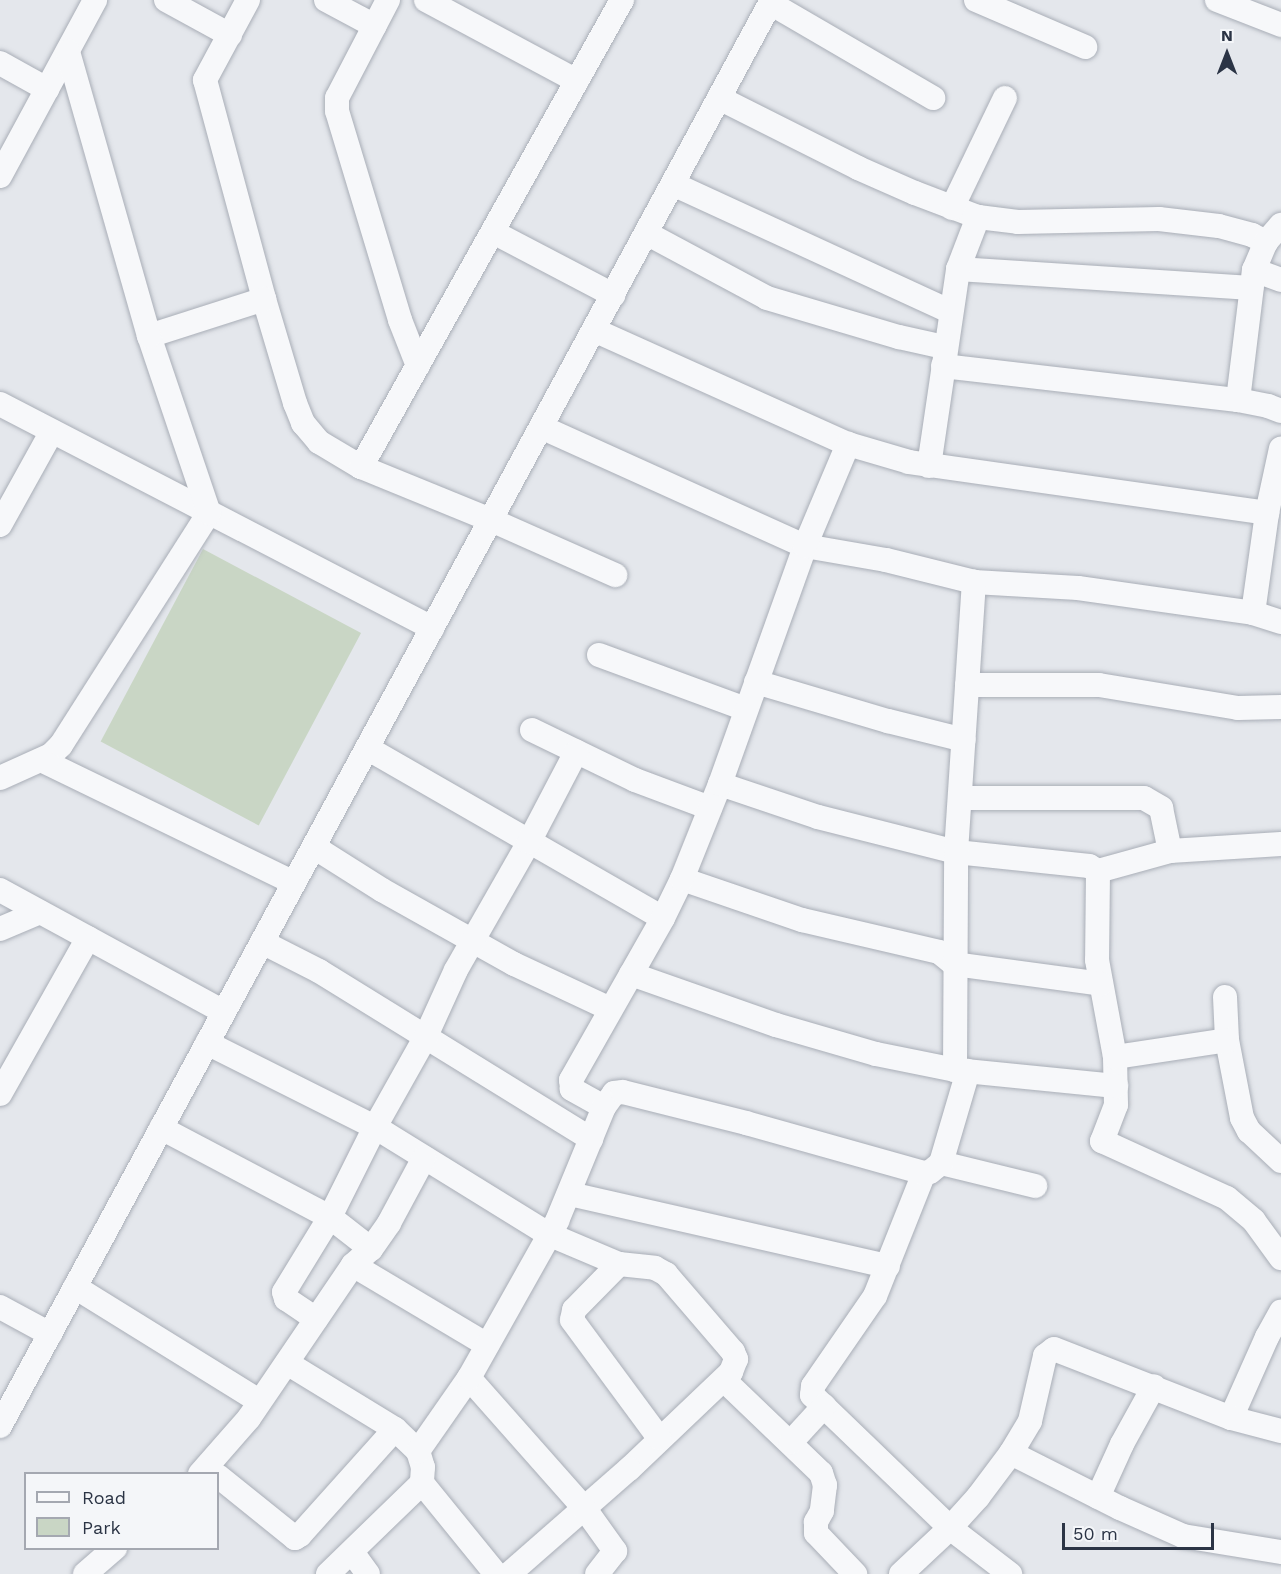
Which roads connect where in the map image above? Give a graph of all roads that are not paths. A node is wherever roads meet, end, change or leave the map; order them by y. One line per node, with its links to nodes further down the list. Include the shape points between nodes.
1 (95, 0): 15 (street)
2 (166, 0): 13 (street)
3 (248, 0): 13 (street)
4 (327, 0): 12 (street)
5 (388, 0): 12 (street)
6 (426, 0): 17 (street)
7 (622, 0): 17 (street)
8 (976, 0): 14 (street)
9 (1217, 0): 11 (street)
10 (771, 2): 19 (street); 20 (street)
11 (1281, 25)
12 (375, 26): 38 (street, via 337,98 339,122)
13 (230, 35): 33 (street, via 205,80)
14 (1085, 48)
15 (68, 51): 18 (street); 36 (street)
16 (0, 63): 18 (street)
17 (577, 81): 26 (street)
18 (47, 89): 22 (street)
19 (719, 98): 23 (street); 24 (street, via 858,168)
20 (933, 98)
21 (1005, 98): 24 (street)
22 (0, 176)
23 (673, 184): 27 (street); 34 (street)
24 (952, 207): 25 (street)
25 (978, 217): 28 (street, via 1018,222 1159,219 1219,226 1252,235); 29 (street)
26 (493, 232): 32 (street); 38 (street)
27 (646, 233): 32 (street); 37 (street, via 767,298 899,337)
28 (1273, 234): 30 (street)
29 (958, 269): 30 (street); 34 (street)
30 (1252, 279): 31 (street); 39 (street)
31 (1281, 280)
32 (613, 295): 35 (street)
33 (264, 299): 36 (street); 47 (street, via 303,423 320,441)
34 (951, 312): 37 (street)
35 (594, 330): 42 (street); 44 (street)
36 (149, 336): 48 (street)
37 (944, 356): 39 (street); 46 (street)
38 (418, 366): 47 (street)
39 (1238, 400): 41 (street)
40 (0, 404): 43 (street)
41 (1281, 411)
42 (541, 427): 50 (street); 52 (street)
43 (52, 431): 48 (street); 51 (street)
44 (848, 444): 46 (street); 52 (street)
45 (1281, 448): 49 (street)
46 (929, 466): 49 (street)
47 (361, 467): 50 (street)
48 (209, 513): 57 (street); 67 (street, via 61,746)
49 (1267, 513): 55 (street)
50 (491, 519): 53 (street); 57 (street)
51 (0, 525)
52 (805, 546): 54 (street, via 886,560); 59 (street)
53 (615, 575)
54 (974, 582): 55 (street, via 1048,585); 60 (street)
55 (1253, 613): 56 (street)
56 (1281, 622)
57 (432, 628): 65 (street)
58 (598, 655): 62 (street)
59 (756, 682): 62 (street); 64 (street)
60 (967, 685): 61 (street, via 1099,685 1238,708); 64 (street)
61 (1281, 707)
62 (746, 709): 69 (street)
63 (532, 730): 66 (street)
64 (964, 740): 70 (street)
65 (367, 748): 72 (street); 74 (street)
66 (576, 752): 71 (street, via 635,780); 72 (street)
67 (41, 760): 68 (street); 79 (street)
68 (0, 778)
69 (720, 784): 71 (street); 76 (street, via 818,817)
70 (960, 798): 75 (street, via 1144,798 1161,808); 76 (street)
71 (710, 808): 78 (street)
72 (529, 842): 82 (street); 85 (street)
73 (1281, 844): 75 (street)
74 (314, 847): 79 (street); 85 (street, via 382,890)
75 (1170, 851): 77 (street)
76 (956, 852): 77 (street); 87 (street)
77 (1098, 871): 89 (street, via 1097,960)
78 (682, 879): 82 (street); 87 (street, via 802,920 939,952)
79 (294, 883): 86 (street)
80 (0, 890): 81 (street)
81 (40, 912): 83 (street); 84 (street)
82 (663, 918): 88 (street)
83 (0, 929)
84 (88, 938): 92 (street); 99 (street)
85 (474, 940): 91 (street, via 541,979); 93 (street)
86 (262, 942): 92 (street); 93 (street, via 320,971)
87 (954, 964): 89 (street); 97 (street)
88 (631, 974): 91 (street); 97 (street, via 849,1047)
89 (1101, 984): 96 (street)
90 (1225, 997): 94 (street)
91 (610, 1009): 100 (street, via 570,1082 572,1089)
92 (224, 1012): 95 (street)
93 (426, 1036): 101 (street); 103 (street)
94 (1227, 1040): 96 (street); 105 (street, via 1242,1118 1249,1131)
95 (207, 1043): 101 (street); 102 (street)
96 (1115, 1058): 98 (street)
97 (962, 1071): 98 (street); 106 (street)
98 (1116, 1086): 112 (street, via 1113,1118 1102,1141 1227,1198 1254,1221)
99 (0, 1094)
100 (604, 1107): 103 (street); 106 (street, via 614,1093 623,1092)
101 (375, 1127): 104 (street); 109 (street)
102 (161, 1128): 109 (street); 116 (street)
103 (591, 1139): 108 (street)
104 (424, 1158): 110 (street); 111 (street)
105 (1281, 1161)
106 (933, 1168): 107 (street); 115 (street)
107 (1035, 1186)
108 (570, 1194): 110 (street); 115 (street)
109 (330, 1217): 111 (street); 119 (street, via 284,1292 286,1299)
110 (548, 1234): 113 (street); 121 (street)
111 (371, 1249): 114 (street)
112 (1281, 1258)
113 (619, 1264): 124 (street, via 656,1268 679,1287 733,1352 733,1370); 132 (street, via 574,1310 572,1320)
114 (352, 1265): 119 (street); 121 (street)
115 (888, 1266): 127 (street, via 868,1308 813,1386 812,1395)
116 (75, 1287): 120 (street); 126 (street)
117 (0, 1307): 120 (street)
118 (1281, 1312): 128 (street)
119 (316, 1319): 122 (street)
120 (50, 1334): 129 (street)
121 (487, 1345): 123 (street)
122 (287, 1363): 126 (street); 130 (street)
123 (469, 1378): 134 (street); 140 (street)
124 (724, 1380): 132 (street); 133 (street)
125 (1154, 1386): 128 (street); 135 (street, via 1054,1349 1045,1356 1030,1421); 139 (street)
126 (259, 1401): 136 (street)
127 (824, 1406): 133 (street); 141 (street)
128 (1231, 1418): 131 (street)
129 (0, 1426)
130 (395, 1429): 134 (street); 137 (street, via 295,1538)
131 (1281, 1431)
132 (659, 1438): 140 (street)
133 (791, 1442): 151 (street, via 821,1473 825,1485 816,1533)
134 (418, 1452): 138 (street, via 423,1467)
135 (1011, 1454): 139 (street); 141 (street)
136 (209, 1472)
137 (219, 1480)
138 (422, 1483): 143 (street); 148 (street)
139 (1098, 1497): 144 (street, via 1183,1536)
140 (585, 1509): 149 (street); 150 (street, via 615,1551)
141 (950, 1528): 152 (street); 153 (street)
142 (113, 1550): 145 (street)
143 (352, 1552): 146 (street); 147 (street)
144 (1281, 1552)
145 (85, 1574)
146 (328, 1574)
147 (368, 1574)
148 (496, 1574)
149 (509, 1574)
150 (597, 1574)
151 (855, 1574)
152 (901, 1574)
153 (1010, 1574)

